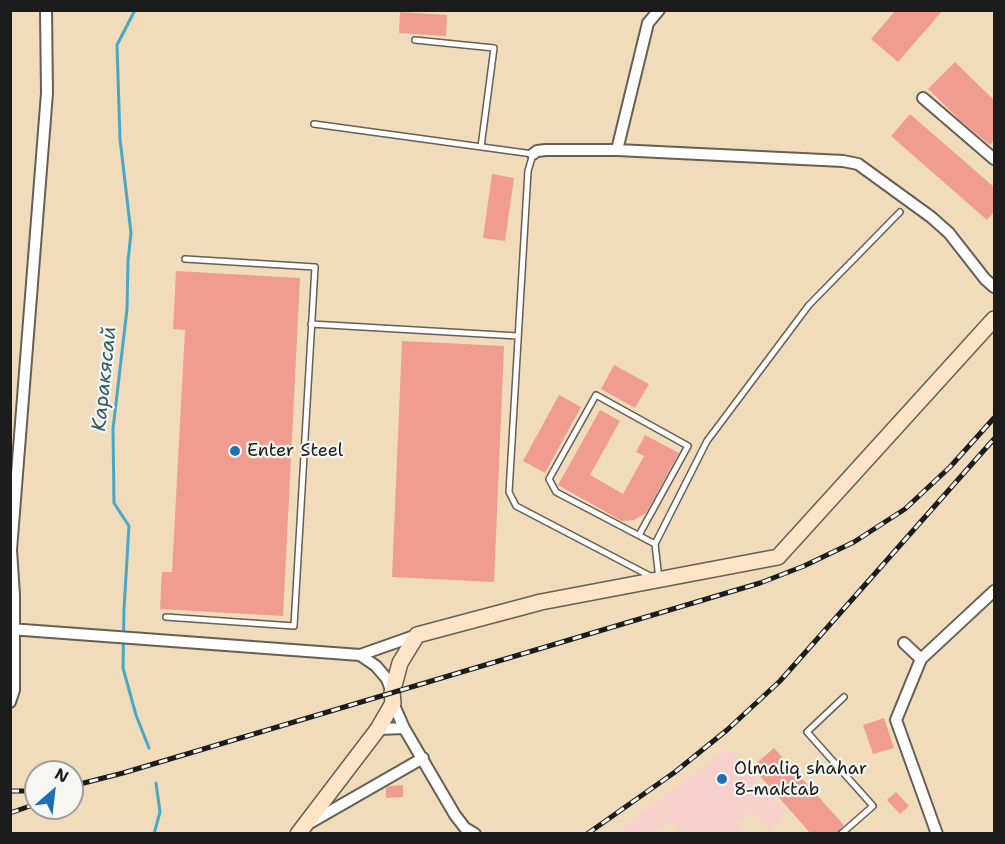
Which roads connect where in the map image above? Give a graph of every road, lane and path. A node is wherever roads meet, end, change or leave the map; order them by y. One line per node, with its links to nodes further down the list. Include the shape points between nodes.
1 (46, 10): 21 (street, via 47,93 11,550)
2 (659, 10): 7 (street, via 648,23)
3 (415, 40): 6 (lane, via 494,48)
4 (922, 98): 9 (street)
5 (314, 124): 6 (lane)
6 (481, 147): 8 (lane)
7 (617, 150): 8 (street, via 546,150); 12 (street, via 858,164 949,233)
8 (533, 154): 15 (lane, via 528,171)
9 (994, 159)
10 (900, 212): 17 (lane, via 809,305 707,441)
11 (185, 259): 14 (lane, via 315,267)
12 (994, 287)
13 (994, 319): 18 (street, via 778,557)
14 (311, 324): 15 (lane); 20 (lane, via 294,626)
15 (518, 336): 18 (lane, via 509,492 516,506)
16 (639, 535): 16 (lane, via 556,492 549,478 596,395 688,446); 17 (lane)
17 (656, 544): 18 (lane)
18 (659, 580): 22 (street, via 541,602)
19 (994, 591): 25 (street)
20 (166, 617)
21 (12, 629): 24 (street); 28 (street, via 14,690)
22 (417, 635): 24 (street); 27 (street, via 400,663)
23 (904, 643): 25 (street)
24 (360, 655): 27 (street, via 387,679)
25 (921, 658): 35 (street, via 896,720)
26 (844, 697): 34 (lane, via 807,732 873,806)
27 (393, 698): 29 (street); 30 (street)
28 (10, 702)
29 (404, 728): 30 (street); 31 (street)
30 (378, 729): 32 (street)
31 (423, 758): 32 (street); 33 (street, via 455,815)
32 (300, 830)
33 (476, 834)
34 (841, 834)
35 (937, 834)

